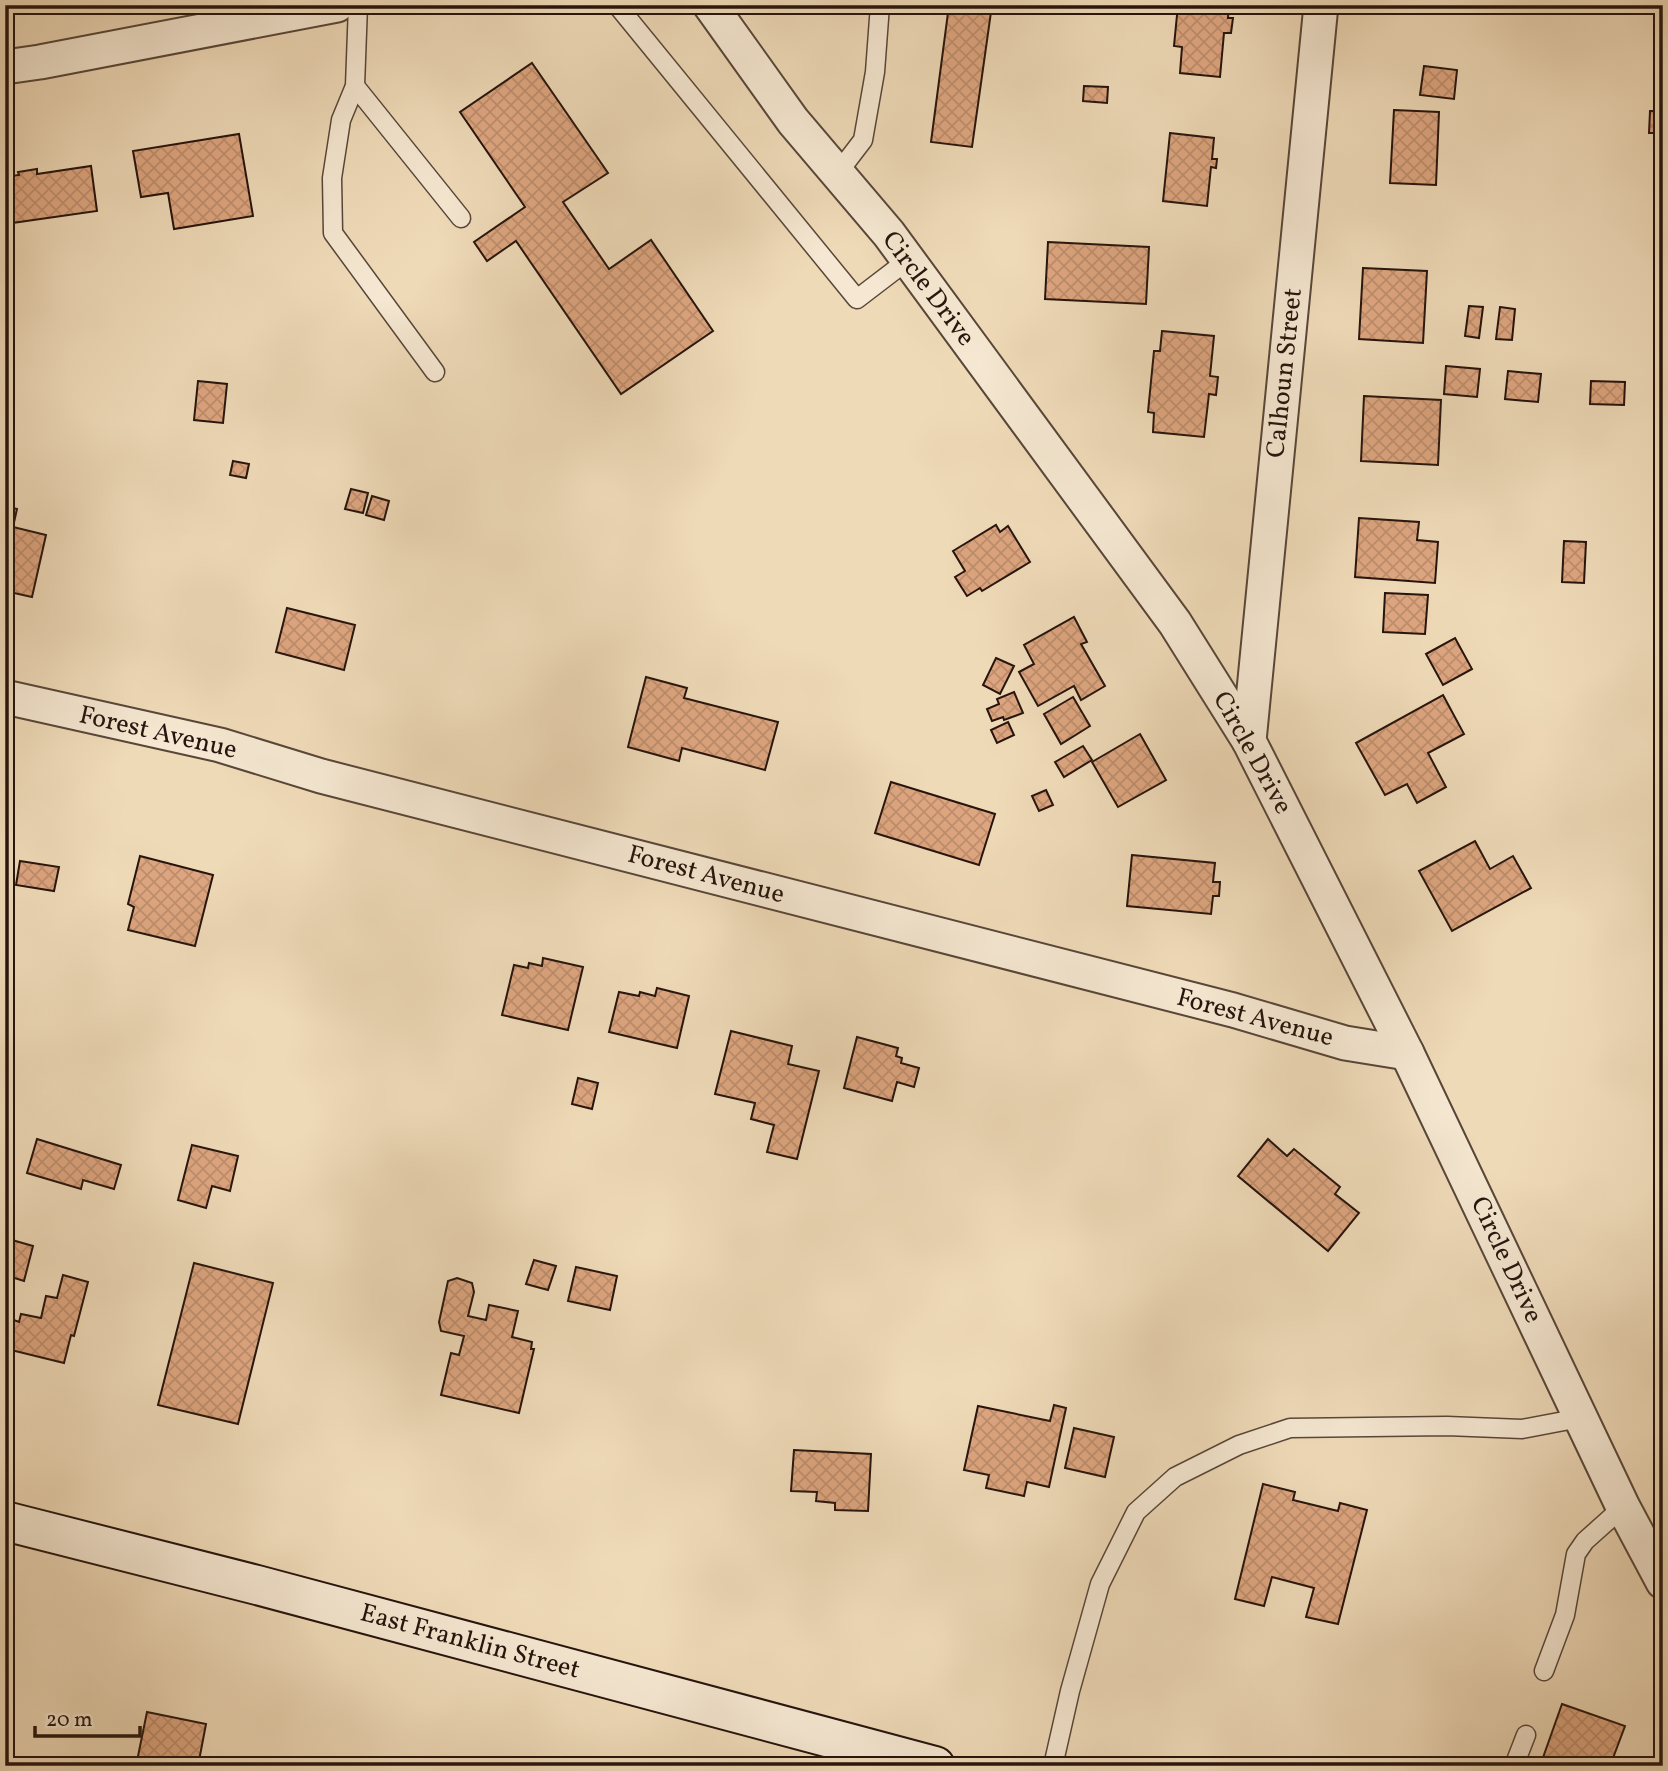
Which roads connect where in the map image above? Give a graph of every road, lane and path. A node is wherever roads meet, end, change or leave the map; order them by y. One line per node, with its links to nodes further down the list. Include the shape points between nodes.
1 (337, 5): 7 (street)
2 (358, 5): 8 (lane)
3 (617, 5): 11 (lane, via 857,299)
4 (710, 5): 9 (street, Circle Drive, via 793,121)
5 (880, 5): 9 (lane, via 863,140)
6 (1321, 5): 14 (street, Calhoun Street)
7 (5, 67)
8 (355, 86): 10 (lane); 12 (lane, via 341,120 332,178 333,233)
9 (837, 173): 11 (street, Circle Drive)
10 (461, 218)
11 (908, 260): 14 (street, Circle Drive, via 1175,623)
12 (435, 372)
13 (5, 697): 15 (street, Forest Avenue, via 220,745 321,776 1233,1010 1345,1043)
14 (1249, 741): 15 (street, Circle Drive)
15 (1407, 1053): 16 (street, Circle Drive)
16 (1580, 1418): 17 (street, Circle Drive); 23 (lane, via 1522,1429 1290,1428 1239,1445 1175,1477 1136,1512 1100,1584)
17 (1623, 1507): 19 (street, Circle Drive); 20 (lane, via 1576,1554 1565,1615)
18 (5, 1521): 22 (main road, East Franklin Street)
19 (1662, 1579)
20 (1544, 1671)
21 (1526, 1735): 24 (lane)
22 (934, 1766)
23 (1053, 1766)
24 (1514, 1766)

